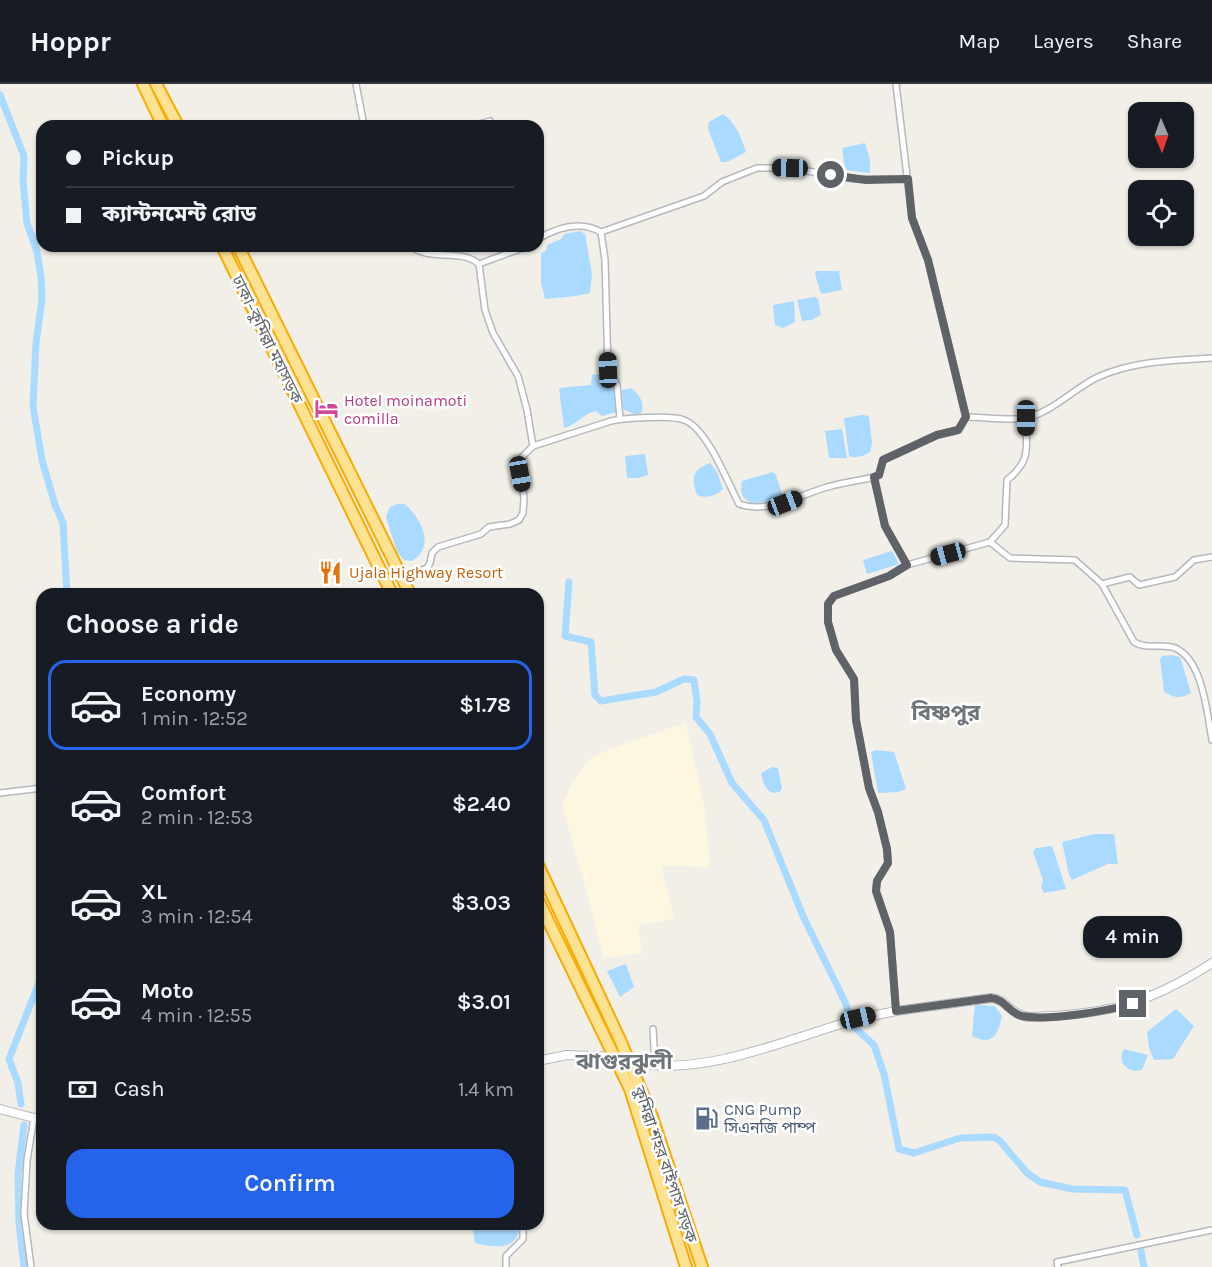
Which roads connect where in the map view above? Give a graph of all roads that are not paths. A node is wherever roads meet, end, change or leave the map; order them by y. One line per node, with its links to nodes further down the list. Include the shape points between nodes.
1 (143, 84): 5 (highway)
2 (156, 84): 6 (highway)
3 (356, 84): 7 (street)
4 (896, 84): 8 (street)
5 (160, 120)
6 (175, 120)
7 (363, 120)
8 (908, 179): 9 (street, via 854,179 790,168 756,168 722,182 704,196); 17 (street, via 912,218 928,260)
9 (601, 232): 10 (street, via 590,226 577,226); 18 (street, via 608,370 617,385)
10 (544, 236)
11 (225, 252): 27 (highway, ঢাকা–কুমিল্লা মহাসড়ক)
12 (241, 252): 25 (highway)
13 (422, 252): 15 (street, via 476,260)
14 (512, 252): 15 (street)
15 (479, 264): 20 (street, via 485,310 493,333 518,376)
16 (1212, 358): 19 (street, via 1172,359 1128,367 1098,377)
17 (966, 417): 19 (street); 21 (street, via 958,430 937,435 883,460 879,475)
18 (620, 418): 20 (street); 21 (street, via 684,420 698,429 725,471 739,504 747,507 785,503 825,488)
19 (1026, 418): 22 (street, via 1026,456 1022,466 1007,480 1005,525)
20 (533, 446): 25 (street, via 519,463 524,498 519,520 438,547 427,568)
21 (874, 477): 24 (street, via 885,526)
22 (990, 542): 24 (street); 26 (street, via 1010,558 1075,560)
23 (1212, 557): 26 (street, via 1194,560 1175,577 1139,585 1131,577)
24 (907, 565): 35 (street, via 889,576 834,596 828,604 828,622 836,650 854,679 856,720 869,788 887,849 888,863 877,881 876,891 890,932)
25 (402, 577): 28 (highway)
26 (1102, 584): 29 (street, via 1134,642 1140,646 1173,647 1196,668)
27 (390, 588)
28 (407, 588)
29 (1212, 740)
30 (36, 789): 31 (street)
31 (0, 793)
32 (544, 878): 41 (highway, কুমিল্লা শহর বাইপাস সড়ক)
33 (544, 912): 39 (highway)
34 (1212, 963): 35 (main road, via 1159,994 1098,1012 1029,1017 1018,1015 998,998)
35 (896, 1011): 36 (main road)
36 (858, 1018)
37 (847, 1022): 42 (main road, via 738,1056)
38 (653, 1029): 42 (street)
39 (613, 1056): 40 (main road, via 567,1055); 41 (main road); 50 (highway, via 630,1089)
40 (544, 1060)
41 (629, 1062): 42 (main road); 51 (highway, কুমিল্লা শহর বাইপাস সড়ক, via 662,1144)
42 (655, 1066)
43 (0, 1109): 44 (main road)
44 (36, 1118)
45 (36, 1126): 48 (street, via 27,1160 24,1214)
46 (523, 1230): 49 (street, via 523,1239 506,1256)
47 (1212, 1230): 52 (street, via 1057,1262)
48 (31, 1267)
49 (506, 1267)
50 (686, 1267)
51 (702, 1267)
52 (1058, 1267)

